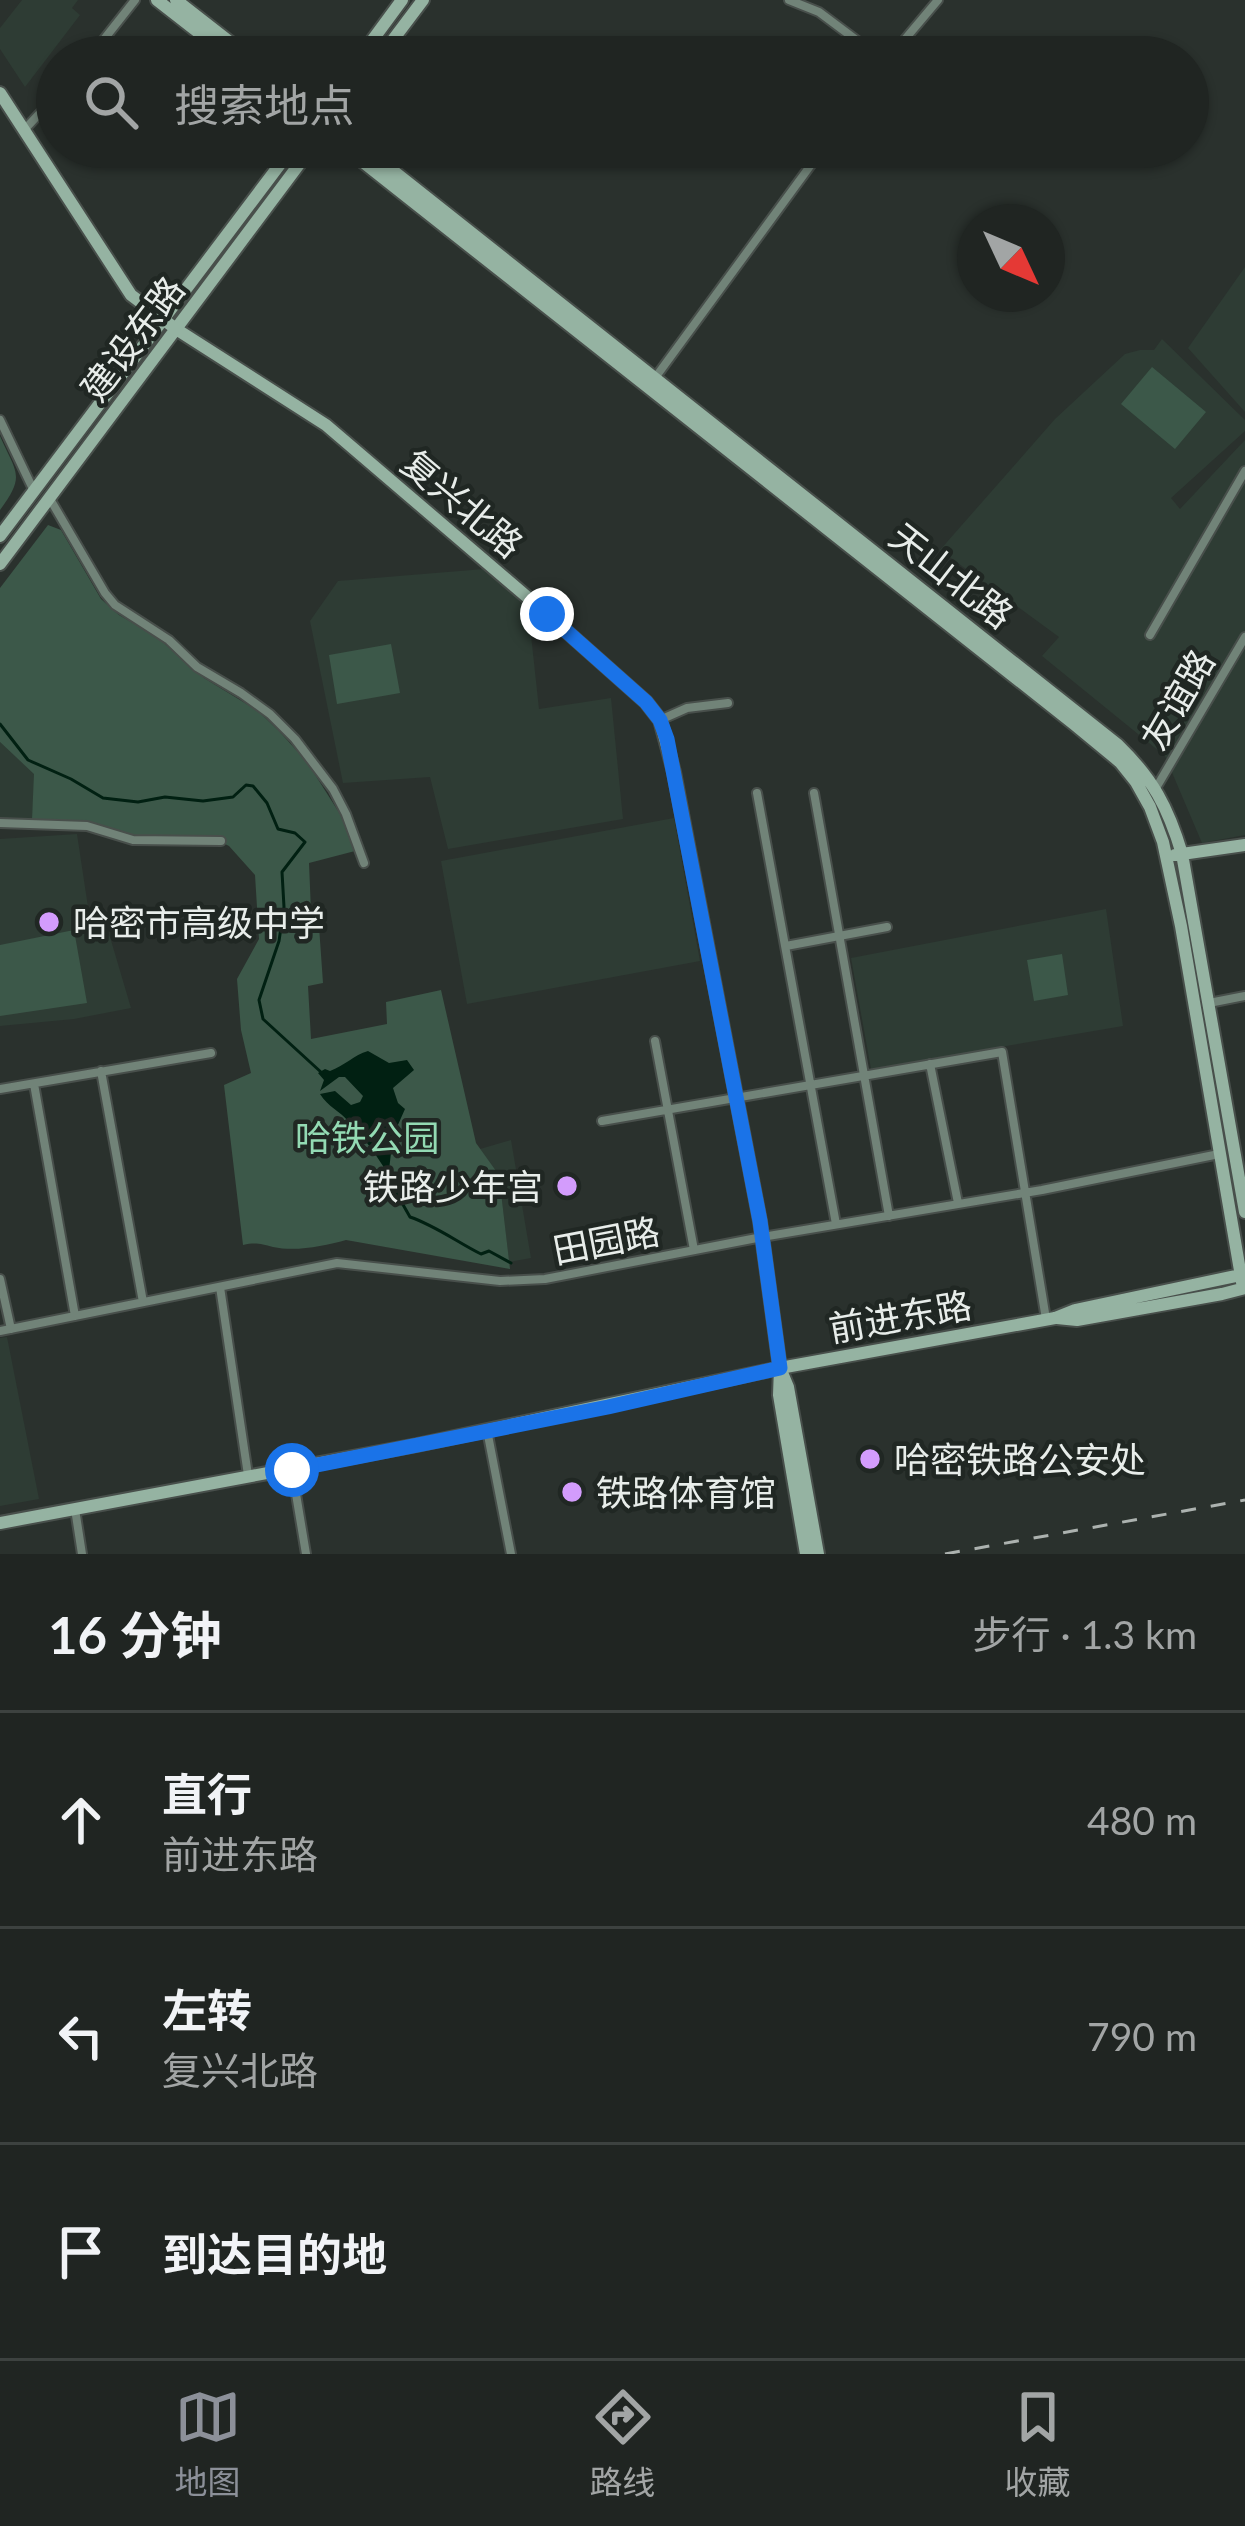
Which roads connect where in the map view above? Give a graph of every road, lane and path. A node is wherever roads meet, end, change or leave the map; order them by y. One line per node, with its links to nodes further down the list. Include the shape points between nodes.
1 (135, 0): 8 (street)
2 (158, 0): 9 (main road)
3 (176, 0): 10 (main road)
4 (402, 0): 11 (main road)
5 (424, 0): 12 (main road)
6 (789, 0): 13 (street)
7 (938, 0): 14 (street)
8 (107, 36)
9 (203, 36)
10 (222, 36)
11 (375, 36)
12 (396, 36)
13 (851, 36)
14 (908, 36)
15 (0, 93): 17 (main road, 复兴北路)
16 (36, 117): 17 (street)
17 (24, 130): 18 (main road, 复兴北路)
18 (36, 149)
19 (48, 168): 25 (main road, 复兴北路, via 130,295)
20 (278, 168): 25 (main road, 建设东路)
21 (295, 168): 25 (main road, 建设东路)
22 (371, 168): 26 (main road)
23 (390, 168): 26 (main road, 天山北路)
24 (809, 168): 26 (street)
25 (170, 325): 29 (main road, 建设东路); 30 (main road, 建设东路); 36 (main road, 复兴北路, via 326,425)
26 (652, 383): 37 (main road, 天山北路, via 1118,745); 44 (main road, via 1120,762 1150,807)
27 (0, 420): 29 (street)
28 (1245, 471): 33 (street)
29 (34, 491): 31 (main road, 建设东路)
30 (50, 498): 32 (main road, 建设东路); 45 (street, via 115,605 295,739 333,788)
31 (1, 534)
32 (0, 564)
33 (1150, 635)
34 (1245, 638): 37 (street, 友谊路)
35 (728, 703): 36 (street, via 687,707)
36 (660, 720): 59 (main road)
37 (1156, 788): 43 (main road, 天山北路)
38 (758, 793): 48 (street)
39 (814, 793): 47 (street)
40 (0, 823): 41 (street, via 87,826 133,840)
41 (221, 841)
42 (1245, 844): 43 (main road)
43 (1182, 854): 44 (main road); 50 (main road, 天山北路)
44 (1166, 856): 62 (main road)
45 (364, 863)
46 (887, 927): 47 (street)
47 (840, 936): 48 (street); 55 (street)
48 (786, 946): 57 (street)
49 (1245, 996): 50 (street)
50 (1209, 1004): 65 (main road, 天山北路)
51 (655, 1042): 60 (street)
52 (211, 1053): 56 (street)
53 (930, 1064): 55 (street); 63 (street, via 1002,1052); 64 (street)
54 (101, 1071): 73 (street)
55 (865, 1075): 57 (street); 66 (street)
56 (34, 1084): 58 (street); 74 (street)
57 (811, 1085): 59 (street); 67 (street)
58 (0, 1089)
59 (736, 1098): 60 (street); 68 (main road)
60 (669, 1110): 61 (street); 69 (street)
61 (602, 1121)
62 (1220, 1154): 63 (street, 田园路); 71 (main road)
63 (1027, 1192): 64 (street, 田园路); 75 (street)
64 (958, 1204): 66 (street, 田园路)
65 (1245, 1212)
66 (889, 1216): 67 (street, 田园路)
67 (836, 1224): 68 (street, 田园路)
68 (761, 1237): 69 (street, 田园路); 77 (main road)
69 (694, 1250): 72 (street, 田园路, via 534,1280 337,1264)
70 (0, 1279): 76 (street)
71 (1244, 1281): 75 (main road, 前进东路)
72 (220, 1287): 73 (street, 田园路); 80 (street)
73 (143, 1302): 74 (street, 田园路)
74 (75, 1316): 76 (street, 田园路)
75 (1051, 1319): 77 (main road, 前进东路)
76 (5, 1330)
77 (780, 1368): 78 (main road, 前进东路); 86 (main road); 87 (main road)
78 (487, 1430): 79 (main road, 前进东路); 85 (street)
79 (292, 1470): 80 (main road, 前进东路); 84 (street)
80 (248, 1478): 81 (main road, 前进东路)
81 (75, 1509): 82 (main road, 前进东路); 83 (street)
82 (0, 1522)
83 (82, 1554)
84 (306, 1554)
85 (511, 1554)
86 (806, 1554)
87 (818, 1554)

